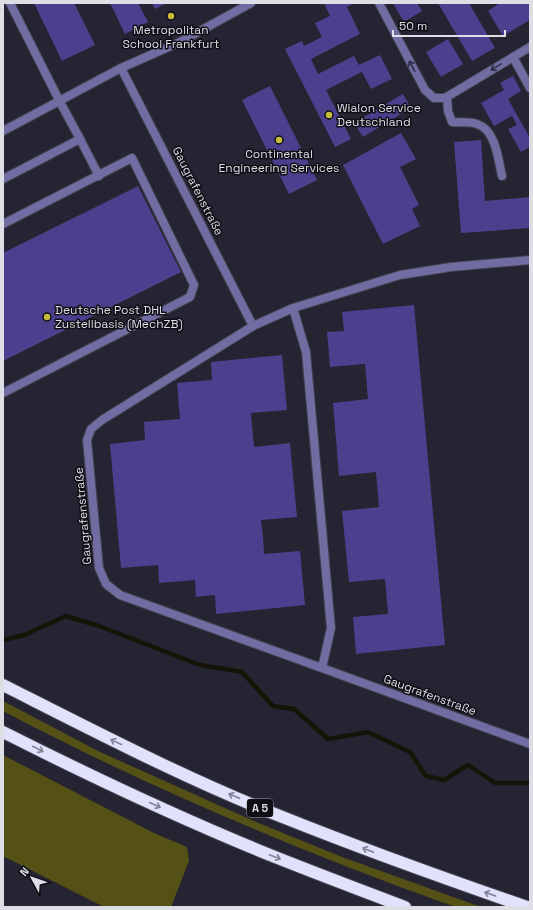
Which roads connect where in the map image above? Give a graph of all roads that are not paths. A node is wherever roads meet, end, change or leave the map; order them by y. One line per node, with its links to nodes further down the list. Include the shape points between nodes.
1 (10, 3): 9 (street)
2 (251, 3): 6 (street, via 180,42)
3 (379, 3): 8 (street, one-way to 3, via 434,98 425,90)
4 (530, 48): 5 (street)
5 (513, 57): 7 (street); 8 (street, one-way to 8)
6 (121, 68): 9 (street); 18 (street, Gaugrafenstraße)
7 (530, 88)
8 (447, 97): 13 (street, via 452,122 477,124 484,128 493,140)
9 (60, 102): 10 (street); 11 (street)
10 (3, 131)
11 (80, 139): 12 (street); 14 (street)
12 (99, 176): 15 (street); 19 (street, via 132,158 194,285 190,297)
13 (502, 176)
14 (3, 179)
15 (3, 224)
16 (530, 260): 17 (street, Gaugrafenstraße, via 451,267 400,275)
17 (293, 308): 18 (street, Gaugrafenstraße); 20 (street, via 306,352 331,628)
18 (253, 326): 20 (street, Gaugrafenstraße, via 91,429 87,440 99,568 106,584 120,595)
19 (3, 393)
20 (322, 668): 23 (street, Gaugrafenstraße)
21 (3, 685): 25 (highway, A 5, one-way to 21, via 284,818 135,751)
22 (3, 732): 24 (highway, one-way to 24, via 82,772 180,816)
23 (530, 744)
24 (405, 907)
25 (527, 907)

